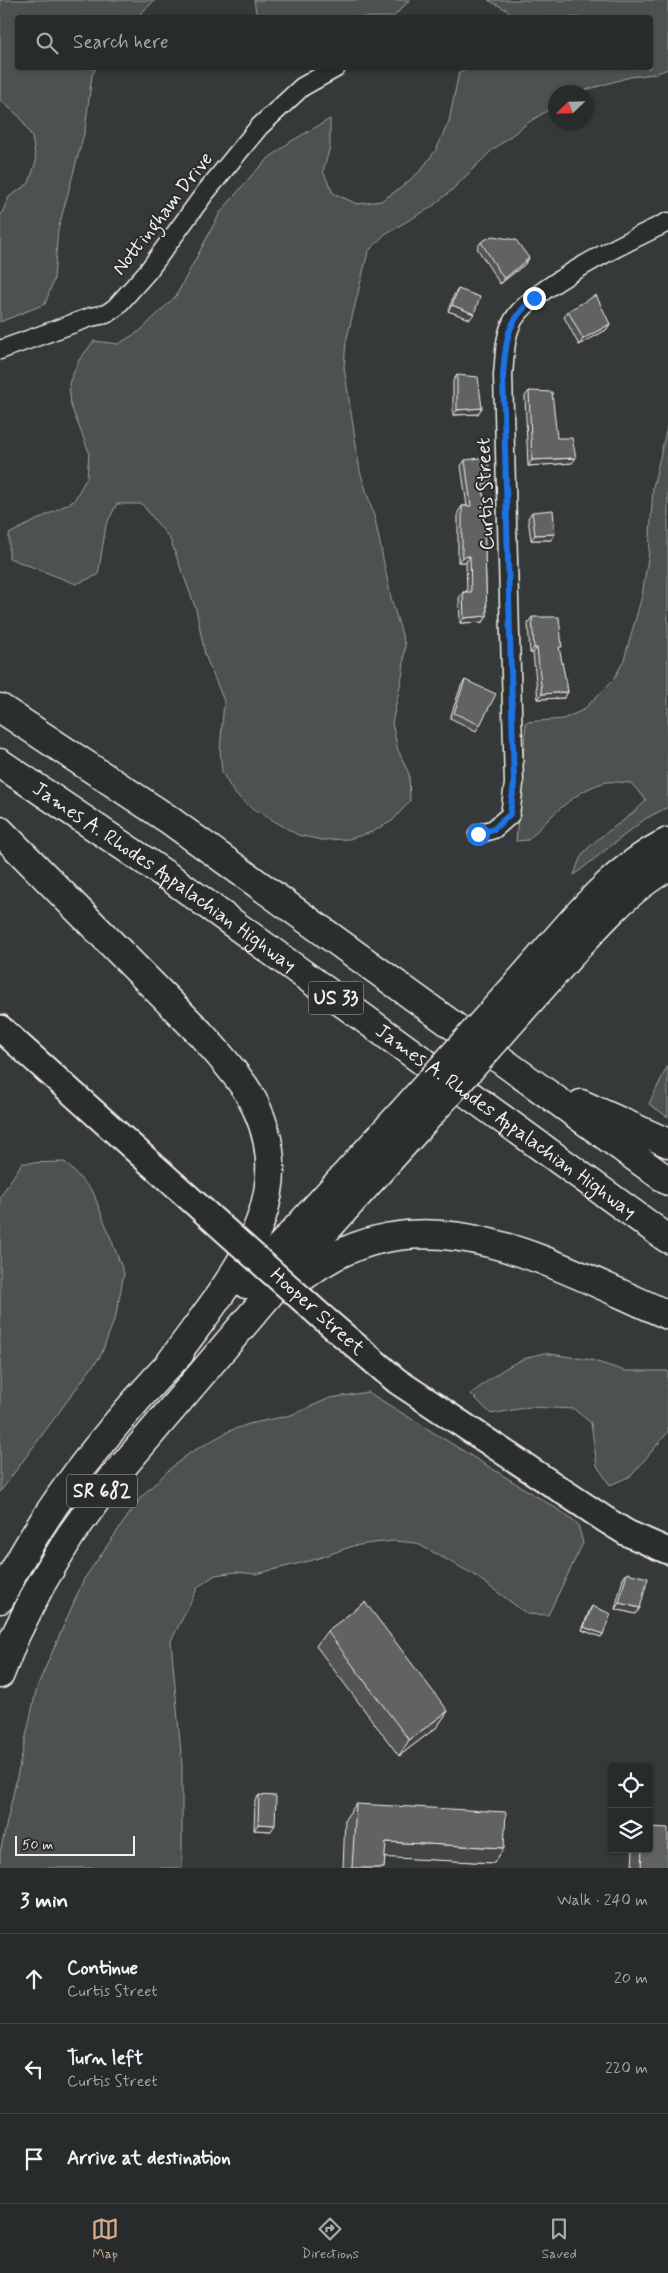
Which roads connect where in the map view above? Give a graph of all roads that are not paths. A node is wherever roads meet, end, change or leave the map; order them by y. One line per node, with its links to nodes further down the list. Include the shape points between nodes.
1 (333, 70): 3 (street, Nottingham Drive, via 302,88 259,127 116,307 106,314)
2 (668, 222): 7 (street, Curtis Street, via 598,258 534,298 513,319 509,329 503,375 514,784 510,814 494,829)
3 (0, 350)
4 (0, 708): 12 (highway, US 33, via 168,819)
5 (0, 763): 16 (highway, James A. Rhodes Appalachian Highway / US 33, via 172,879)
6 (0, 831): 19 (highway, via 200,1033 228,1064 260,1118 268,1146 270,1177 260,1225 241,1263)
7 (478, 834)
8 (668, 842): 10 (highway, via 648,852 616,877)
9 (668, 867): 10 (highway, via 636,889)
10 (528, 988): 13 (highway, bridge)
11 (0, 1028): 20 (street, Hooper Street, bridge, via 377,1365 434,1407 612,1523)
12 (524, 1078): 14 (highway); 15 (highway, US 33)
13 (409, 1121): 18 (highway); 19 (highway)
14 (668, 1143)
15 (668, 1181)
16 (668, 1239)
17 (668, 1315): 18 (highway, via 533,1256 470,1237 433,1233 377,1240 327,1260)
18 (240, 1332): 22 (highway, SR 682, via 142,1442 70,1536 40,1586)
19 (168, 1366): 21 (highway, SR 682, via 97,1450 48,1515 14,1569)
20 (668, 1551)
21 (0, 1599)
22 (0, 1674)

